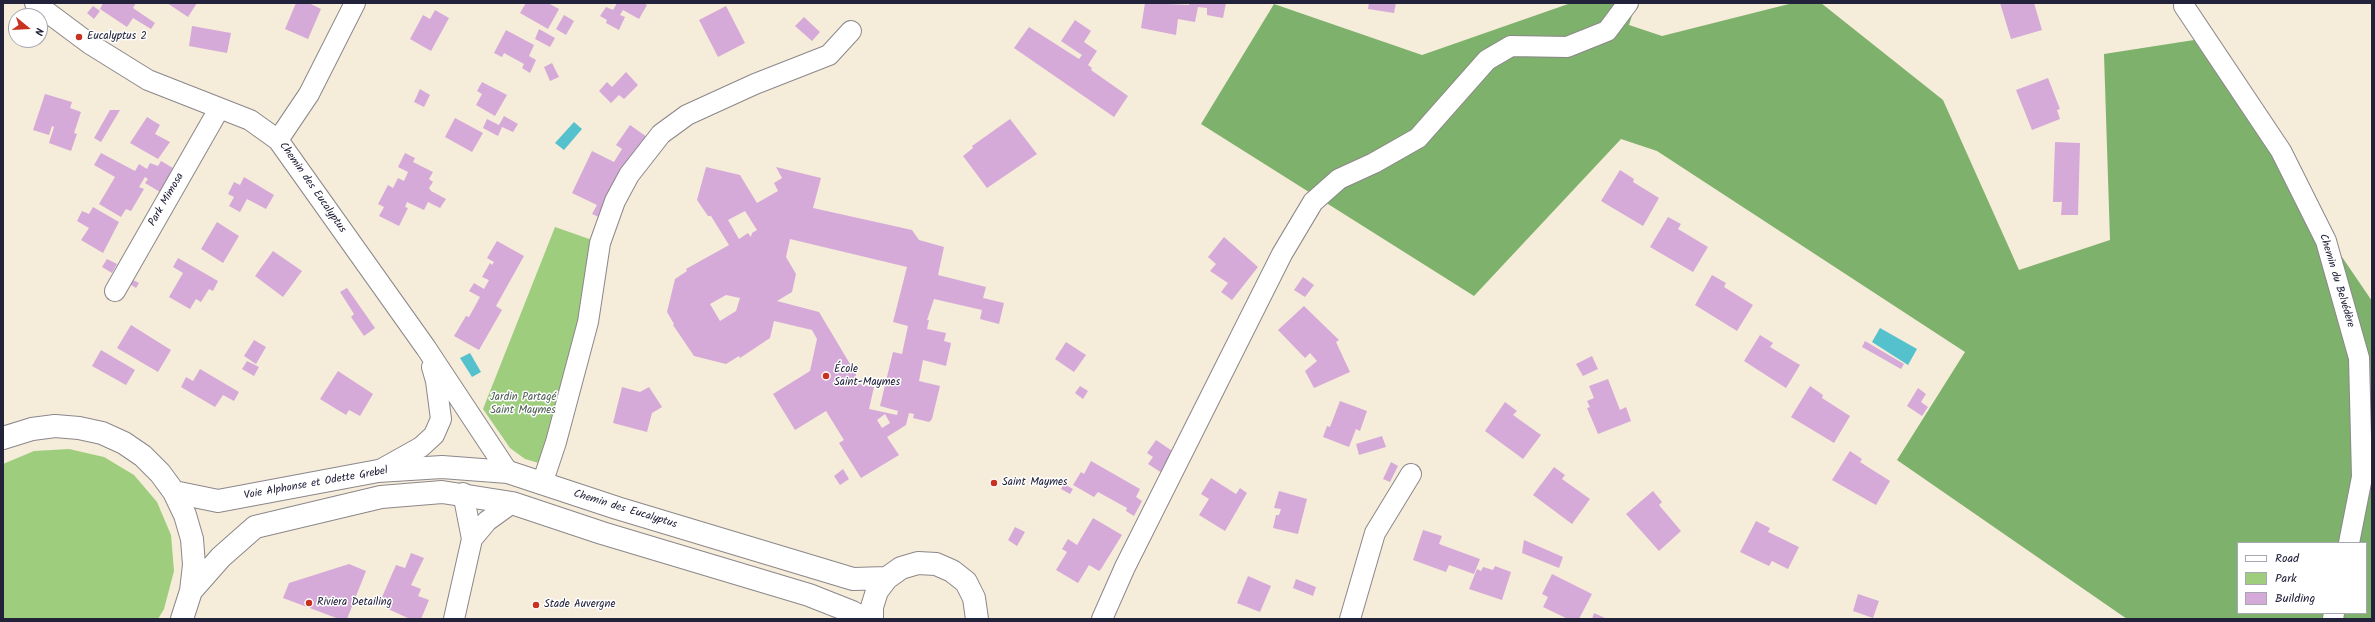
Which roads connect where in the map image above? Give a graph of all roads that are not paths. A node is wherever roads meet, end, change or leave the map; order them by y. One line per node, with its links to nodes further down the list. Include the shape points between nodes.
1 (35, 3): 6 (street, Chemin des Eucalyptus, via 90,44 148,80)
2 (355, 3): 7 (street, via 309,94)
3 (1628, 3): 27 (street, via 1607,31 1567,47 1511,46 1487,60 1418,138 1339,179 1313,202 1278,262 1125,567)
4 (2184, 6): 19 (street, Chemin du Belvédère, via 2281,151 2326,241 2359,358 2362,477)
5 (851, 31): 14 (street, via 829,55 755,84 687,115 661,134 629,175 615,201 600,243 588,322)
6 (219, 109): 7 (street, Chemin des Eucalyptus, via 250,120); 8 (street, Park Mimosa)
7 (278, 140): 9 (street, Chemin des Eucalyptus)
8 (115, 291)
9 (426, 348): 11 (street, Chemin des Eucalyptus, via 436,381 441,419 434,435 421,447); 12 (street, Chemin des Eucalyptus)
10 (3, 438): 15 (main road, via 32,429 55,426 102,433 124,443 143,456)
11 (378, 471): 12 (main road, Voie Alphonse et Odette Grebel, via 442,467); 15 (main road, Voie Alphonse et Odette Grebel, via 218,501)
12 (508, 472): 14 (main road, Chemin des Eucalyptus)
13 (1411, 474): 28 (street, via 1375,533)
14 (542, 484): 20 (main road, Chemin des Eucalyptus, via 852,579)
15 (174, 492): 21 (main road, via 186,515 192,540 194,565)
16 (463, 494): 17 (main road); 18 (street); 21 (main road, via 442,492 381,497 255,527 221,557)
17 (512, 503): 18 (street, via 487,521); 25 (main road, via 602,533 809,595)
18 (472, 539): 24 (street)
19 (2349, 542)
20 (887, 578): 22 (main road, via 901,568 918,563 936,564 952,571 968,588 974,598); 26 (main road, via 877,591 872,607)
21 (191, 591): 23 (main road)
22 (979, 618)
23 (182, 619)
24 (454, 619)
25 (865, 619)
26 (872, 619)
27 (1102, 619)
28 (1350, 619)

